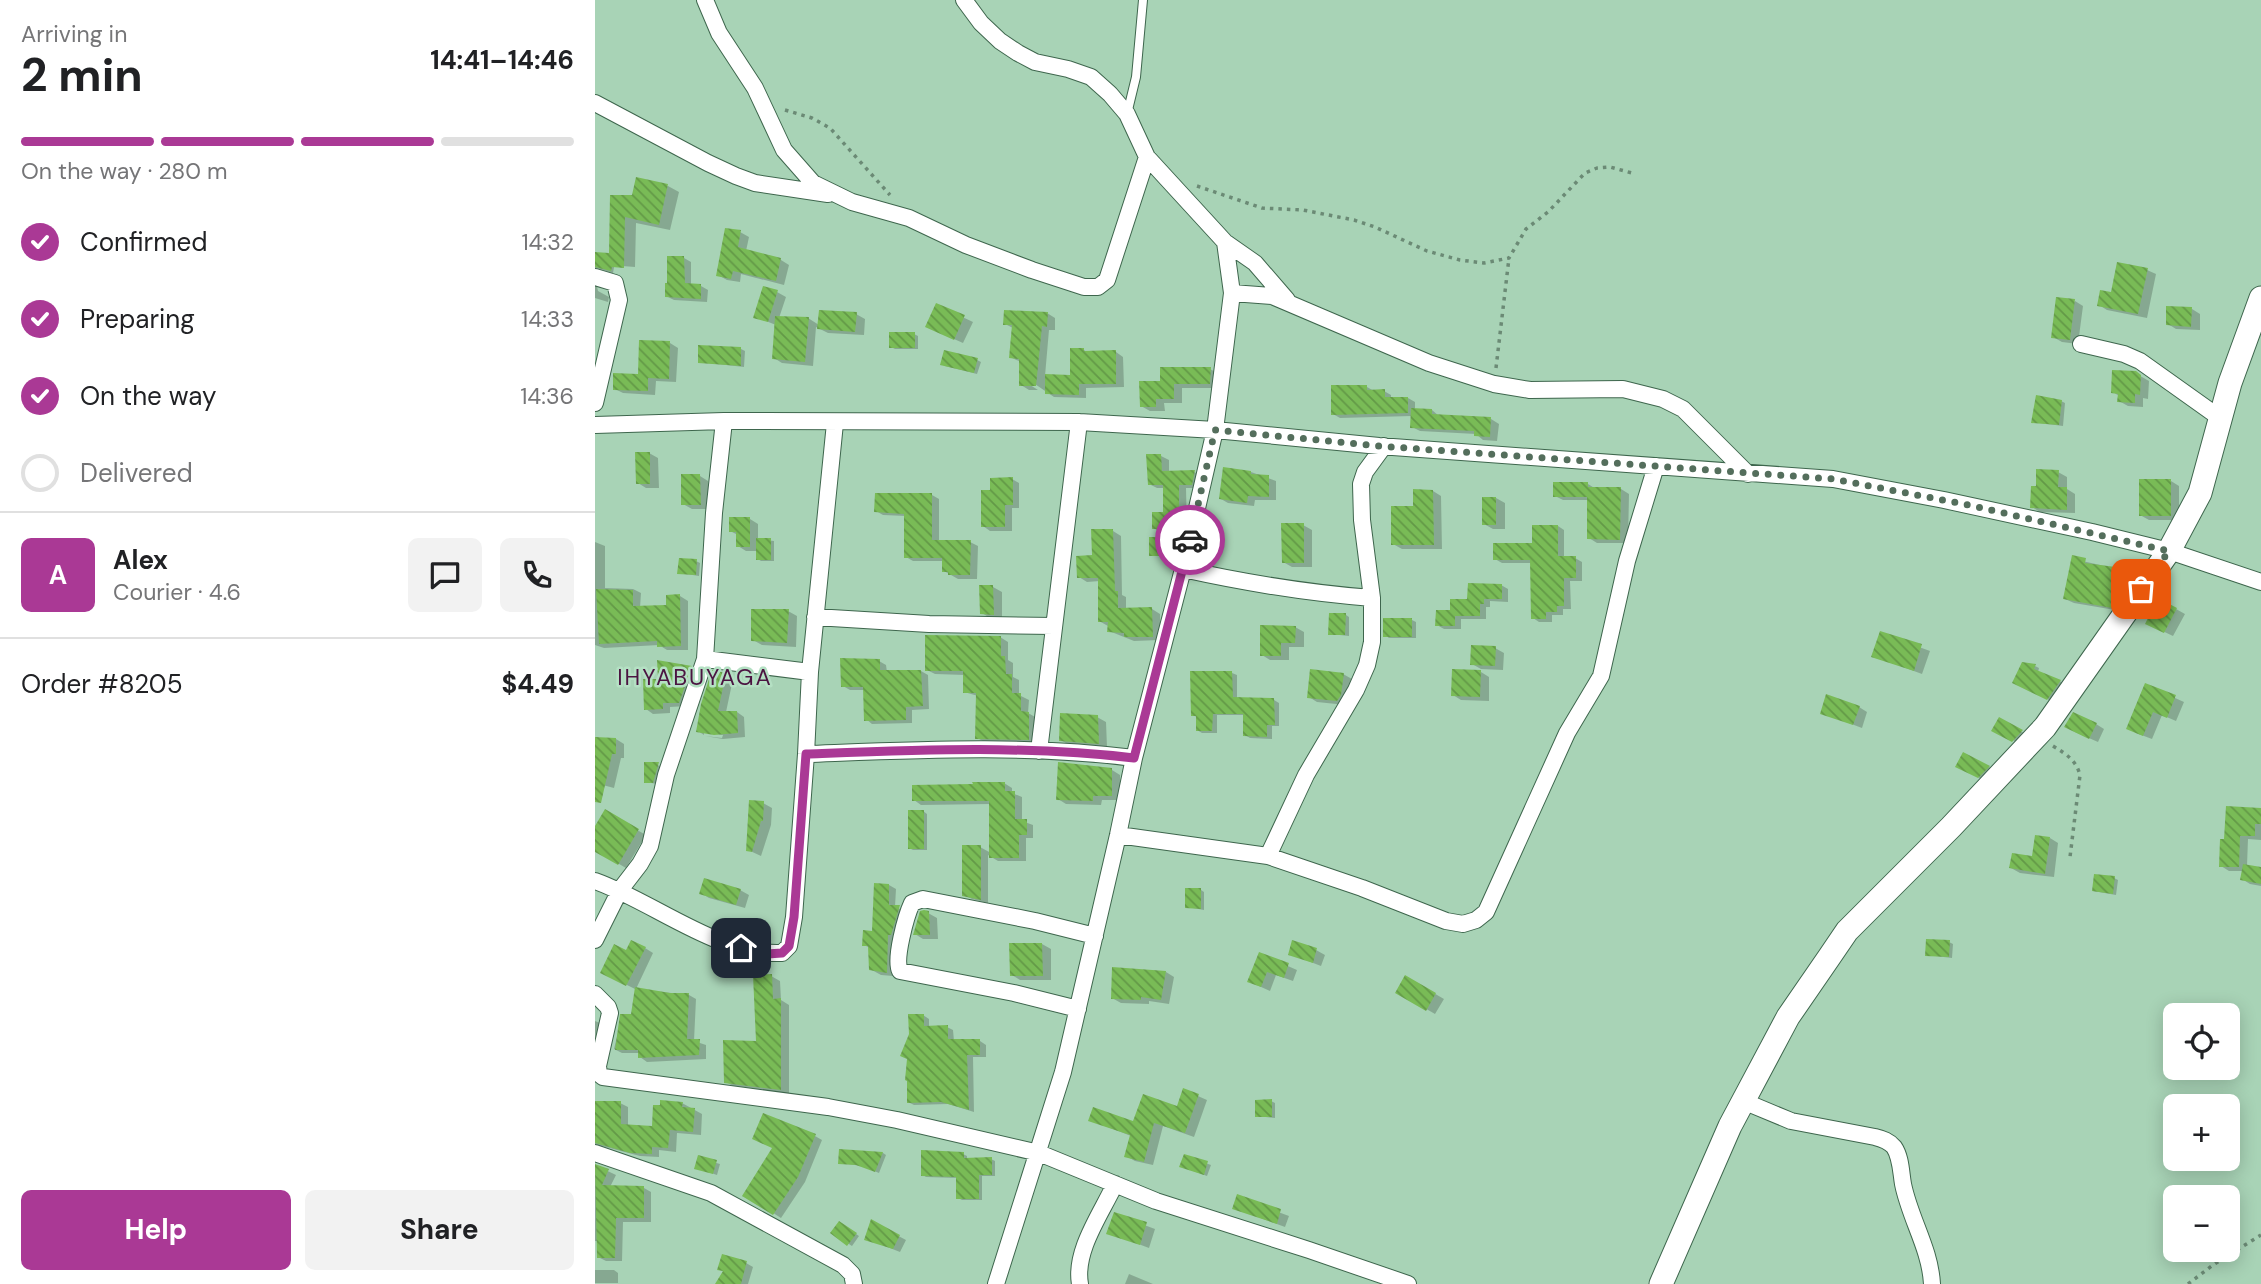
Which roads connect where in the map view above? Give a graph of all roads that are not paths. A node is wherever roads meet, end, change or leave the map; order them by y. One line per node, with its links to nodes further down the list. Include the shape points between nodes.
1 (705, 0): 7 (street, via 793,162 813,183)
2 (964, 0): 5 (street, via 1000,41 1035,62 1091,77)
3 (1143, 0): 5 (lane, via 1136,77)
4 (595, 103): 7 (street, via 736,176)
5 (1127, 114): 6 (street)
6 (1147, 157): 7 (street, via 1111,272 1098,287 1032,270 909,218); 8 (street)
7 (835, 194)
8 (1225, 242): 10 (street); 12 (street, via 1255,263)
9 (595, 276): 14 (street, via 615,283 619,300)
10 (1232, 293): 12 (street); 20 (street)
11 (2261, 298): 15 (street)
12 (1288, 302): 23 (street, via 1429,363 1494,384 1530,390 1623,389 1663,399 1683,409)
13 (2081, 344): 15 (street, via 2140,360)
14 (595, 403)
15 (2220, 418): 24 (street, via 2200,493)
16 (724, 421): 18 (street); 19 (street); 30 (street)
17 (1079, 422): 18 (street); 20 (street); 29 (street)
18 (835, 423): 28 (street)
19 (595, 425)
20 (1215, 430): 21 (street); 25 (street)
21 (1384, 446): 22 (street); 27 (street, via 1361,484)
22 (1656, 466): 23 (street); 36 (street, via 1627,561 1601,676 1567,733 1486,912 1463,924 1446,921)
23 (1748, 474): 24 (street, via 1833,479 1889,489)
24 (2169, 551): 26 (street); 43 (street, via 2037,736 1847,931 1789,1017)
25 (1183, 569): 27 (street, via 1255,585); 34 (street)
26 (2261, 582)
27 (1372, 598): 36 (street, via 1367,665 1306,775)
28 (815, 617): 29 (street); 31 (street)
29 (1054, 626): 32 (street)
30 (705, 659): 31 (street); 38 (street, via 666,775 650,846)
31 (810, 672): 33 (street)
32 (1039, 751): 33 (street); 34 (street)
33 (806, 754): 38 (street, via 794,917 789,946 782,953 741,948)
34 (1134, 758): 35 (street)
35 (1118, 835): 36 (street); 39 (street)
36 (1268, 856)
37 (595, 881): 38 (street)
38 (620, 890): 40 (street)
39 (1095, 936): 42 (street); 42 (street, via 923,899 912,903 908,911 897,961 900,971)
40 (595, 940)
41 (595, 994): 45 (street, via 610,1013 598,1066 603,1077 828,1107)
42 (1078, 1009): 45 (street)
43 (1743, 1101): 51 (street); 52 (street, via 1791,1121 1875,1137 1892,1145 1928,1256)
44 (595, 1153): 47 (street, via 711,1193 843,1265)
45 (1039, 1153): 46 (street); 48 (street)
46 (1115, 1184): 49 (street, via 1081,1254); 50 (street)
47 (854, 1284)
48 (996, 1284)
49 (1080, 1284)
50 (1408, 1284)
51 (1661, 1284)
52 (1932, 1284)

